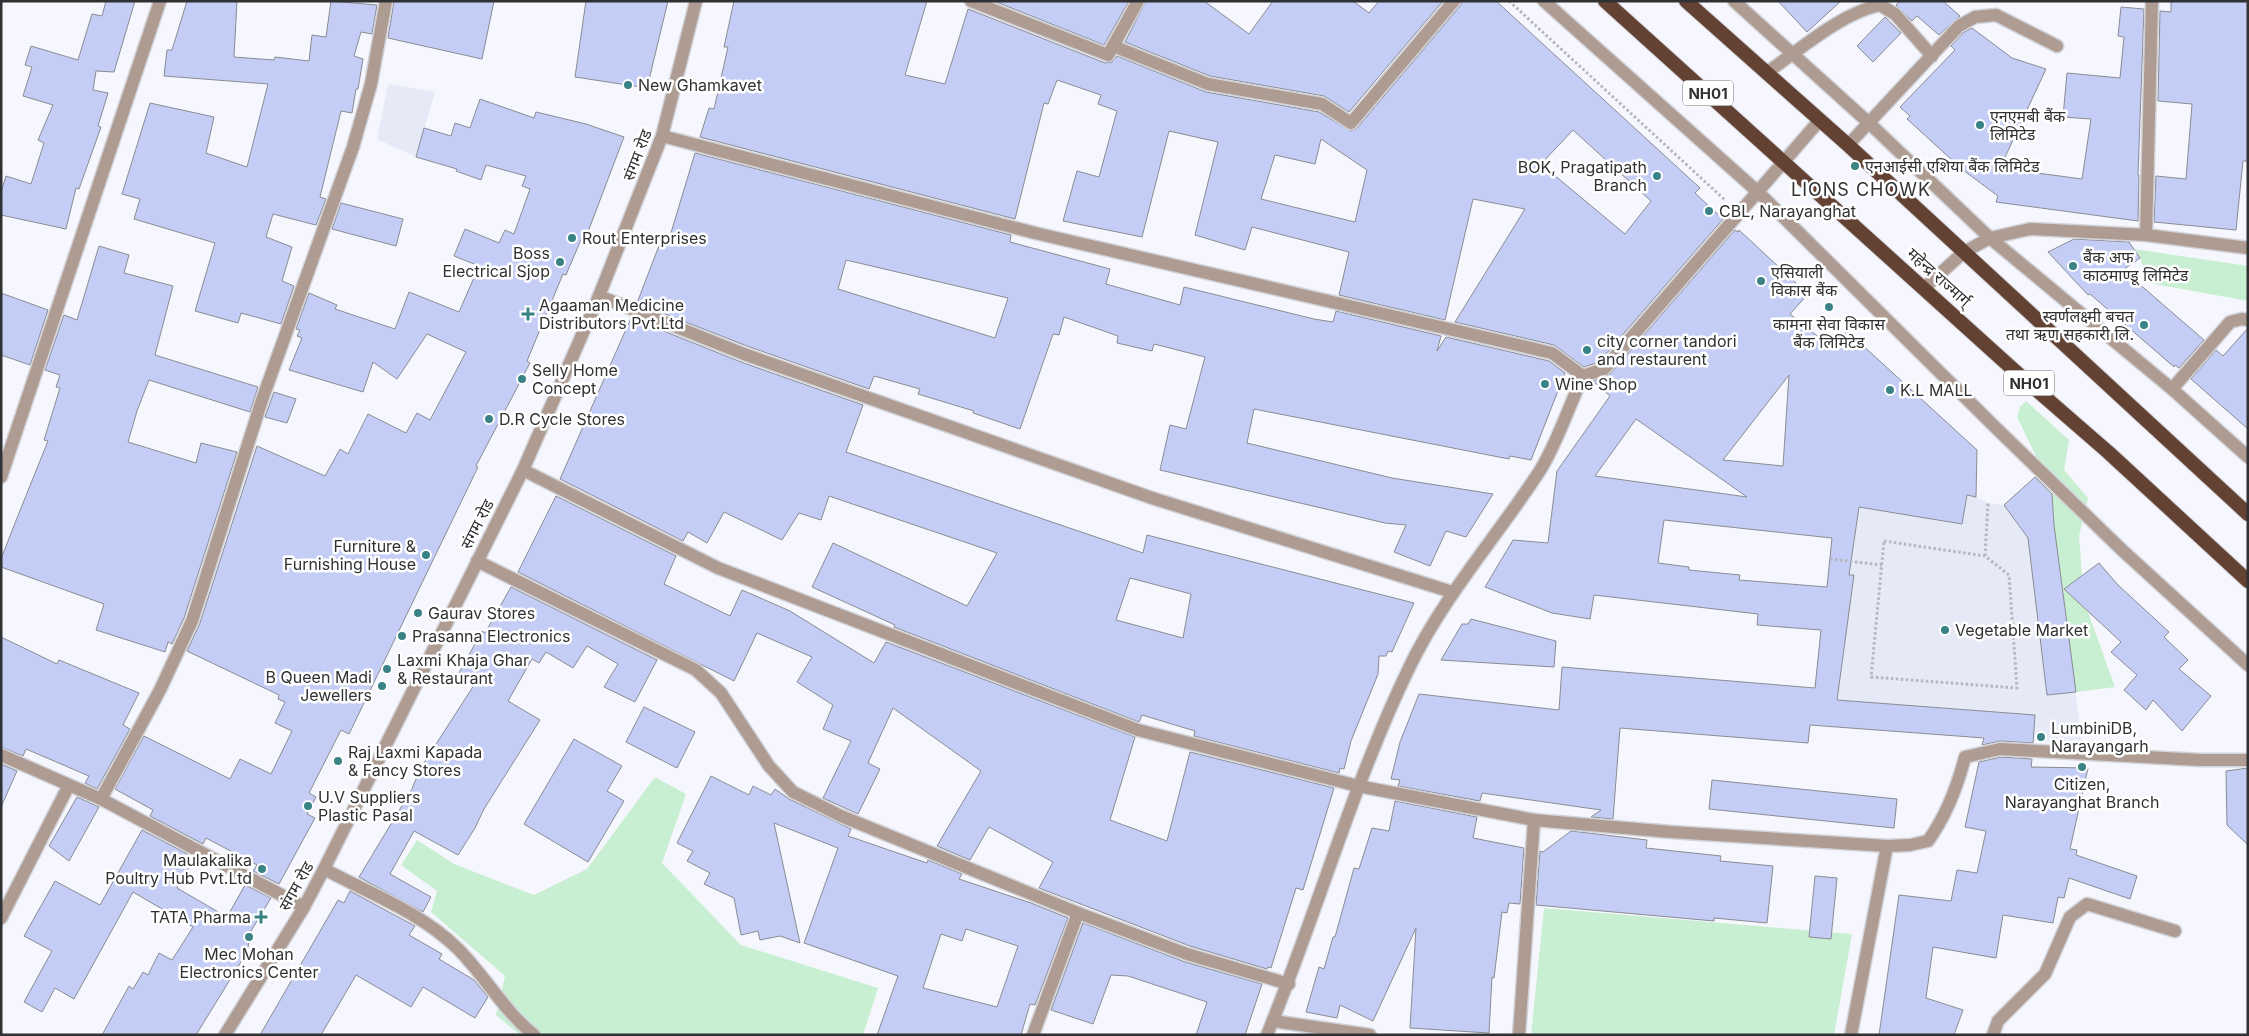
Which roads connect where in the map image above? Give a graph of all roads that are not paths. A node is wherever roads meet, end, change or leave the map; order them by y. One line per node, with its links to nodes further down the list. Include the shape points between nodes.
1 (160, 1): 34 (street)
2 (386, 1): 44 (street, via 371,84 353,147 262,400 192,621 160,690)
3 (696, 1): 19 (street, संगम रोड)
4 (971, 1): 12 (street, via 1108,55)
5 (1138, 1): 12 (street)
6 (1454, 1): 12 (street, via 1351,123 1322,104 1208,84)
7 (1544, 1): 22 (street)
8 (1605, 1): 21 (highway, महेन्द्र राज्मार्ग् / NH01)
9 (1686, 1): 16 (highway)
10 (1734, 1): 14 (street)
11 (2152, 1): 23 (street)
12 (1114, 46)
13 (2057, 46): 15 (street, via 1996,15 1975,16 1959,26)
14 (1793, 54): 15 (street, via 1840,21 1864,8 1880,5 1895,14); 16 (street); 18 (street)
15 (1932, 56): 18 (street)
16 (1766, 73): 17 (highway)
17 (1818, 121): 20 (highway); 21 (street)
18 (1869, 123): 20 (street); 24 (street)
19 (662, 136): 28 (street, संगम रोड); 30 (street, via 1035,232 1552,353)
20 (1848, 145): 26 (highway)
21 (1784, 162): 22 (street); 27 (highway, महेन्द्र राज्मार्ग् / NH01)
22 (1758, 192): 30 (street, via 1604,370); 39 (street, via 2122,550)
23 (2146, 235): 24 (street, via 2030,229); 25 (street)
24 (1990, 238): 26 (street); 31 (street)
25 (2248, 248)
26 (1964, 252): 27 (street); 35 (highway)
27 (1925, 288): 37 (highway, महेन्द्र राज्मार्ग् / NH01)
28 (599, 296): 33 (street, संगम रोड); 38 (street, via 744,354 1152,498)
29 (2248, 320): 31 (street, via 2230,322)
30 (1583, 376): 38 (street, via 1540,470)
31 (2172, 389): 32 (street)
32 (2248, 457)
33 (523, 470): 36 (street, संगम रोड); 43 (street, via 718,568 1138,730)
34 (1, 477)
35 (2248, 514)
36 (477, 561): 47 (street, संगम रोड); 49 (street, via 696,670 722,692 769,766 793,792 841,816)
37 (2248, 581)
38 (1452, 592): 43 (street, via 1409,667)
39 (2248, 664)
40 (1, 755): 42 (street)
41 (2248, 760): 46 (street, via 1986,751 1965,757 1960,779 1942,821 1928,841)
42 (69, 785): 44 (street); 50 (street)
43 (1358, 786): 45 (street); 52 (street)
44 (101, 799): 48 (street)
45 (1534, 820): 46 (street); 59 (street)
46 (1887, 846): 60 (street)
47 (324, 869): 48 (street, संगम रोड); 55 (street, via 420,920 458,948 520,1024)
48 (304, 907): 54 (street, संगम रोड)
49 (1078, 913): 52 (street, via 1187,954); 56 (street)
50 (1, 918)
51 (2175, 931): 61 (street, via 2087,904 2070,917 2045,974 1998,1022)
52 (1288, 984): 53 (street)
53 (1273, 1021): 57 (street); 58 (street)
54 (224, 1035)
55 (534, 1035)
56 (1033, 1035)
57 (1267, 1035)
58 (1370, 1035)
59 (1519, 1035)
60 (1851, 1035)
61 (1992, 1035)

